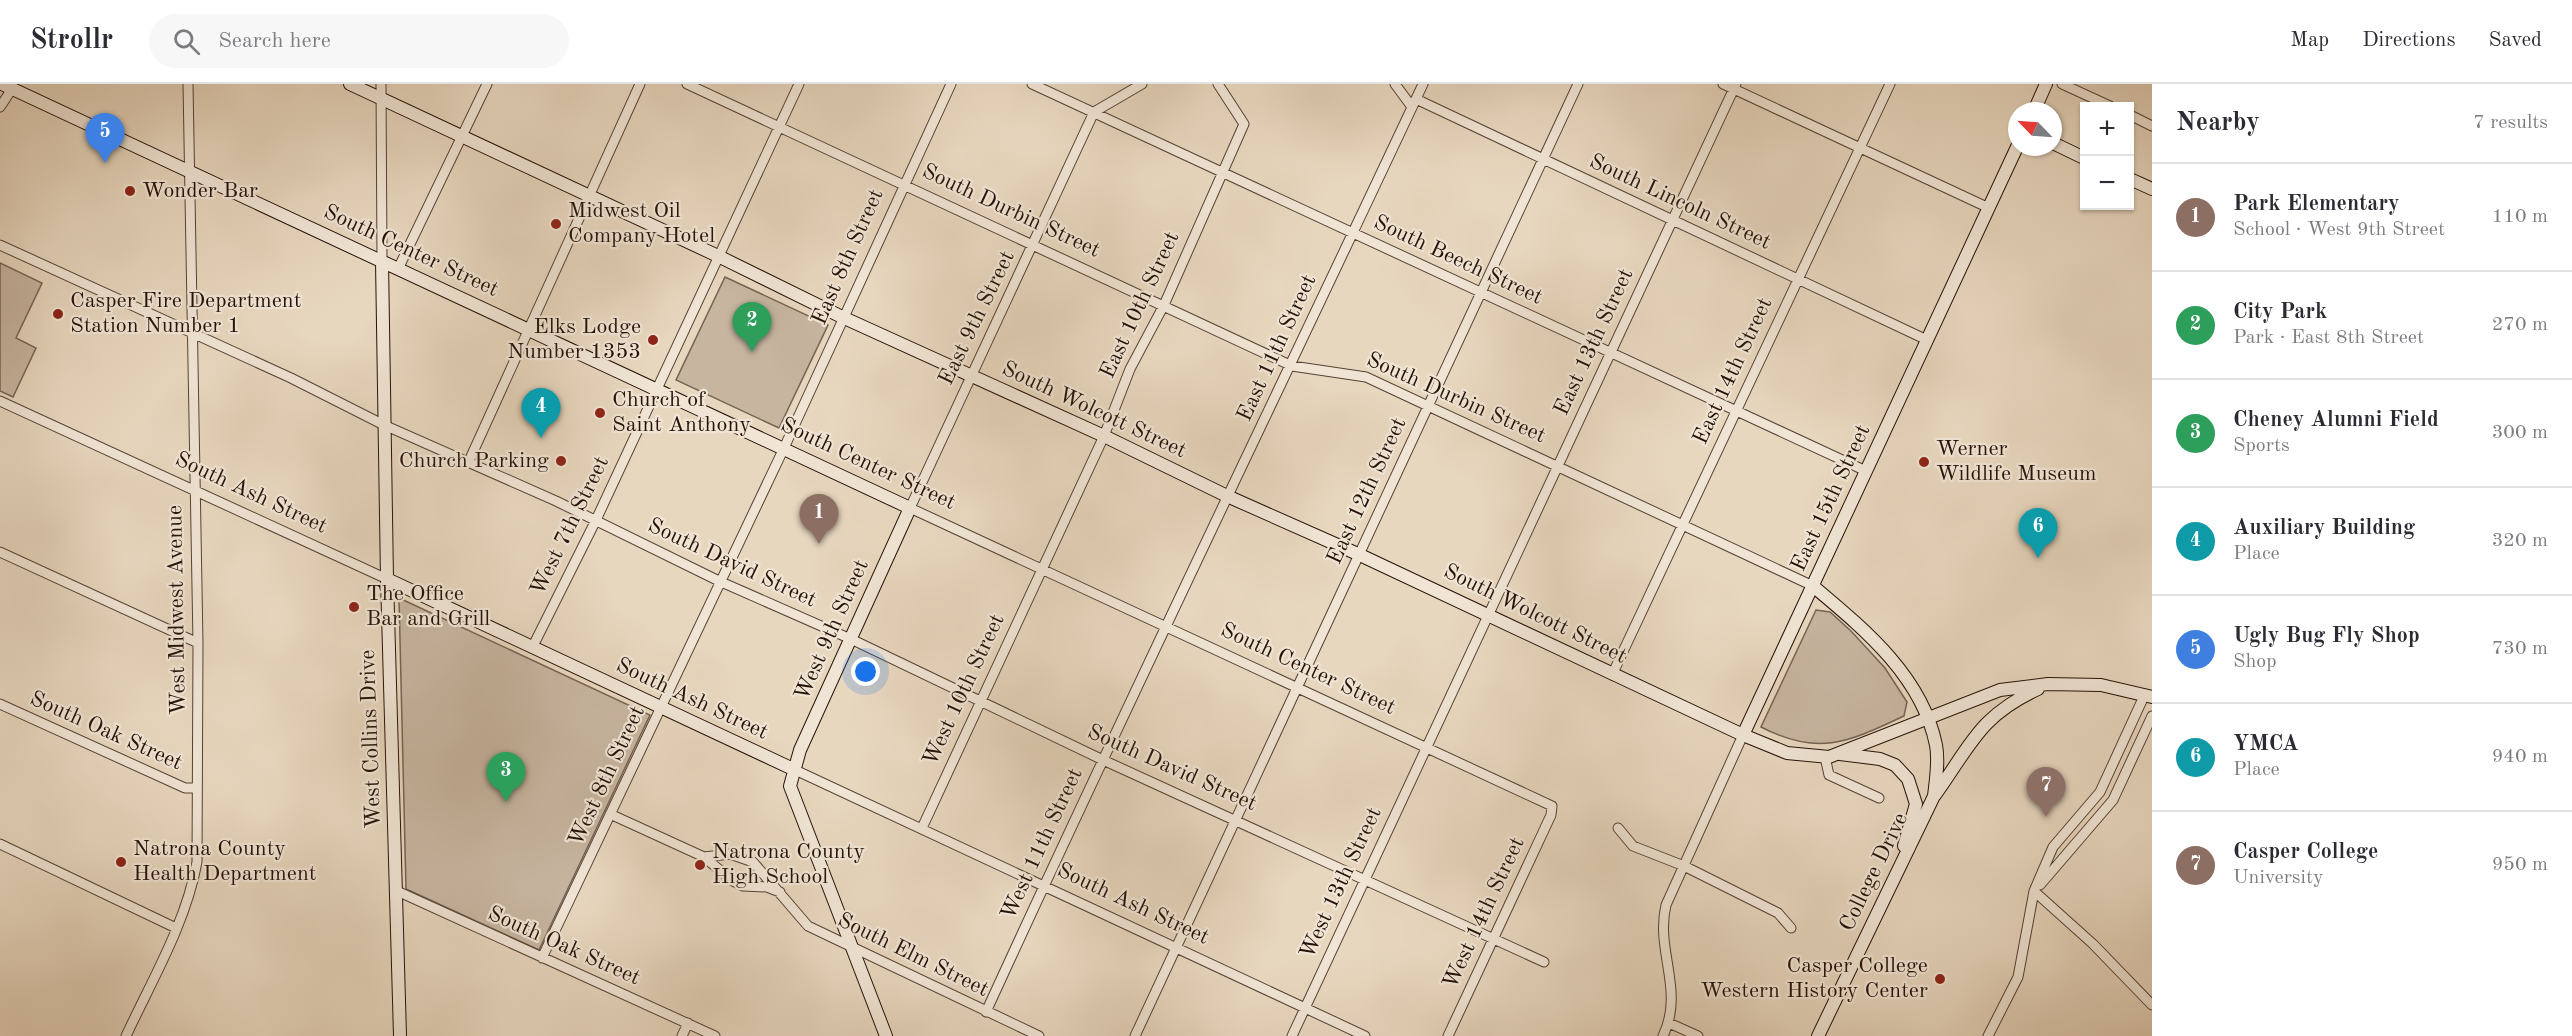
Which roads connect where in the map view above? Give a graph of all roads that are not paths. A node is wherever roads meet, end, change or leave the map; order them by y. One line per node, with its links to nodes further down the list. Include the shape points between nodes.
1 (188, 84): 36 (street, West Midwest Avenue)
2 (350, 84): 21 (main road, South Wolcott Street)
3 (381, 84): 21 (street)
4 (487, 84): 30 (street)
5 (640, 84): 41 (street)
6 (687, 84): 28 (street, South Durbin Street)
7 (799, 84): 28 (street, West 7th Street)
8 (951, 84): 39 (street, East 8th Street)
9 (1032, 84): 26 (street, South Beech Street)
10 (1142, 84): 26 (street)
11 (1218, 84): 37 (street, East 10th Street, via 1244,124)
12 (1395, 84): 24 (street, South Lincoln Street)
13 (1423, 84): 24 (street, East 11th Street)
14 (1578, 84): 35 (street, East 12th Street)
15 (1723, 84): 20 (street)
16 (1890, 84): 32 (street, East 14th Street)
17 (2046, 84): 22 (main road)
18 (2062, 84): 23 (street)
19 (10, 86): 25 (street); 36 (main road, South Center Street)
20 (1735, 86): 32 (street); 43 (street, East 13th Street)
21 (380, 98): 30 (main road, South Wolcott Street); 48 (street)
22 (2038, 102)
23 (2101, 102)
24 (1414, 103): 35 (street, South Lincoln Street); 44 (street, East 11th Street)
25 (0, 107)
26 (1094, 112): 37 (street, South Beech Street); 46 (street, East 9th Street)
27 (2134, 117): 29 (street)
28 (780, 126): 39 (street, South Durbin Street); 47 (street, West 7th Street)
29 (2152, 126)
30 (462, 138): 41 (main road, South Wolcott Street); 49 (street)
31 (2062, 147): 34 (main road)
32 (1860, 148): 42 (street); 50 (street, East 14th Street)
33 (2013, 156): 42 (main road, East 15th Street)
34 (2081, 156)
35 (1542, 159): 43 (street, South Lincoln Street); 51 (street, East 12th Street)
36 (189, 170): 48 (main road, South Center Street); 55 (street, West Midwest Avenue)
37 (1222, 172): 44 (street, South Beech Street); 52 (street, East 10th Street)
38 (2134, 181): 40 (main road)
39 (903, 184): 46 (street, South Durbin Street); 53 (street, East 8th Street)
40 (2152, 189)
41 (590, 197): 47 (main road, South Wolcott Street); 54 (street)
42 (1989, 208): 56 (main road, East 15th Street)
43 (1673, 220): 50 (street, South Lincoln Street); 57 (street, East 13th Street)
44 (1352, 232): 51 (street, South Beech Street); 58 (street, East 11th Street)
45 (0, 245): 55 (street, South David Street)
46 (1033, 246): 52 (street, South Durbin Street); 59 (street, East 9th Street)
47 (718, 256): 53 (main road, South Wolcott Street); 60 (street, West 7th Street)
48 (382, 261): 49 (main road, South Center Street); 64 (main road, West Collins Drive)
49 (398, 268): 54 (main road, South Center Street)
50 (1798, 279): 56 (street, South Lincoln Street); 63 (street, East 14th Street)
51 (1480, 291): 57 (street, South Beech Street); 62 (street, East 12th Street)
52 (1164, 305): 58 (street, South Durbin Street); 65 (street, East 10th Street, via 1130,369)
53 (842, 317): 59 (main road, South Wolcott Street); 66 (street, East 8th Street)
54 (529, 329): 60 (main road, South Center Street); 67 (street)
55 (193, 332): 64 (street, South David Street); 70 (street, West Midwest Avenue)
56 (1928, 340): 69 (main road, East 15th Street)
57 (1611, 352): 63 (street, South Beech Street); 68 (street, East 13th Street)
58 (1292, 366): 62 (street, South Durbin Street, via 1366,377); 71 (street, East 11th Street)
59 (970, 375): 65 (main road, South Wolcott Street); 72 (street, East 9th Street)
60 (657, 388): 66 (main road, South Center Street); 73 (street, West 7th Street)
61 (0, 401): 70 (street, South Ash Street)
62 (1429, 406): 68 (street, South Durbin Street); 76 (street, East 12th Street)
63 (1737, 411): 69 (street, South Beech Street); 74 (street, East 14th Street)
64 (384, 425): 67 (street, South David Street); 78 (main road, West Collins Drive)
65 (1104, 436): 71 (main road, South Wolcott Street); 77 (street, East 10th Street)
66 (784, 448): 72 (main road, South Center Street); 79 (street, West 8th Street)
67 (469, 460): 73 (street, South David Street)
68 (1557, 467): 74 (street, South Durbin Street); 81 (street, East 13th Street)
69 (1866, 471): 80 (main road, East 15th Street)
70 (194, 489): 78 (street, South Ash Street); 84 (street, West Midwest Avenue)
71 (1227, 496): 76 (main road, South Wolcott Street); 82 (street, East 11th Street)
72 (910, 508): 77 (street, South Center Street); 83 (main road, West 9th Street)
73 (596, 520): 79 (street, South David Street); 85 (street, West 7th Street)
74 (1683, 524): 80 (street, South Durbin Street); 86 (street, East 14th Street)
75 (0, 552): 84 (street)
76 (1360, 555): 81 (main road, South Wolcott Street); 88 (street, East 12th Street)
77 (1042, 568): 82 (street, South Center Street); 90 (street, West 10th Street)
78 (387, 579): 85 (main road, South Ash Street); 114 (main road, West Collins Drive)
79 (719, 581): 83 (street, South David Street); 92 (street, West 8th Street)
80 (1813, 586): 94 (main road, South Durbin Street, via 1868,632 1901,670); 95 (main road, East 15th Street)
81 (1488, 615): 86 (main road, South Wolcott Street); 96 (street, East 13th Street)
82 (1166, 628): 88 (street, South Center Street); 98 (street, West 11th Street)
83 (853, 640): 90 (street, South David Street); 99 (main road, West 9th Street)
84 (198, 643): 100 (street, West Midwest Avenue)
85 (532, 648): 92 (main road, South Ash Street)
86 (1612, 675): 95 (main road, South Wolcott Street)
87 (2048, 684): 89 (main road, South Wolcott Street, via 2101,684); 94 (main road, South Wolcott Street, via 2000,690); 101 (main road, via 2017,698 1988,720)
88 (1297, 686): 96 (street, South Center Street); 105 (street, East 12th Street)
89 (2148, 696): 115 (street, via 2100,792 2053,847)
90 (980, 700): 98 (street, South David Street); 106 (street, West 10th Street)
91 (0, 704): 100 (street, South Oak Street, via 185,788)
92 (660, 707): 99 (main road, South Ash Street); 104 (street, West 8th Street)
93 (2152, 716): 115 (street, via 2113,800)
94 (1928, 719): 97 (main road, South Wolcott Street); 101 (main road, College Drive, via 1936,746)
95 (1743, 735): 97 (main road, South Wolcott Street, via 1787,753); 110 (street, East 15th Street)
96 (1427, 747): 103 (street, South Center Street); 112 (street, West 13th Street)
97 (1831, 755): 102 (street, via 1829,775); 111 (main road, via 1880,759 1895,765 1908,779 1916,804)
98 (1103, 760): 105 (street, South David Street); 113 (street, West 11th Street)
99 (793, 769): 106 (street, South Ash Street); 121 (main road, via 790,786)
100 (197, 788): 117 (street, West Midwest Avenue, via 197,862)
101 (1934, 796): 111 (main road, College Drive)
102 (1879, 798)
103 (1552, 806): 119 (street, West 14th Street)
104 (610, 814): 109 (street, South Elm Street); 122 (street, West 8th Street)
105 (1236, 819): 112 (street, South David Street); 120 (street, East 12th Street)
106 (922, 828): 113 (street, South Ash Street)
107 (1618, 828): 110 (street, via 1633,846)
108 (0, 844): 117 (street)
109 (704, 857): 116 (street, South Elm Street, via 743,886); 116 (street, South Elm Street, via 730,854 753,862)
110 (1684, 866): 118 (street, via 1778,913); 128 (street, East 15th Street, via 1666,905 1662,926 1672,978)
111 (1894, 877): 141 (main road, College Drive)
112 (1364, 879): 119 (street, South David Street); 125 (street, West 13th Street)
113 (1044, 885): 120 (street, South Ash Street); 126 (street, West 11th Street)
114 (397, 891): 122 (street, South Oak Street); 129 (main road, West Collins Drive)
115 (2034, 891): 124 (street); 142 (street, via 2018,977)
116 (781, 892): 121 (street, South Elm Street, via 808,926)
117 (176, 928): 130 (street, West Midwest Avenue)
118 (1791, 928)
119 (1494, 938): 123 (street, South David Street); 138 (street, West 14th Street)
120 (1176, 947): 125 (street, South Ash Street); 135 (street, East 12th Street)
121 (853, 948): 126 (street, South Elm Street); 133 (main road)
122 (542, 958): 127 (street, South Oak Street)
123 (1544, 962)
124 (2152, 1005)
125 (1305, 1009): 136 (street, West 13th Street); 137 (street, South Ash Street)
126 (986, 1011): 134 (street, South Elm Street)
127 (688, 1023): 131 (street); 132 (street, South Oak Street)
128 (1669, 1023): 139 (street); 140 (street)
129 (403, 1035)
130 (126, 1036)
131 (682, 1036)
132 (715, 1036)
133 (886, 1036)
134 (1039, 1036)
135 (1135, 1036)
136 (1292, 1036)
137 (1365, 1036)
138 (1448, 1036)
139 (1663, 1036)
140 (1698, 1036)
141 (1818, 1036)
142 (1988, 1036)

